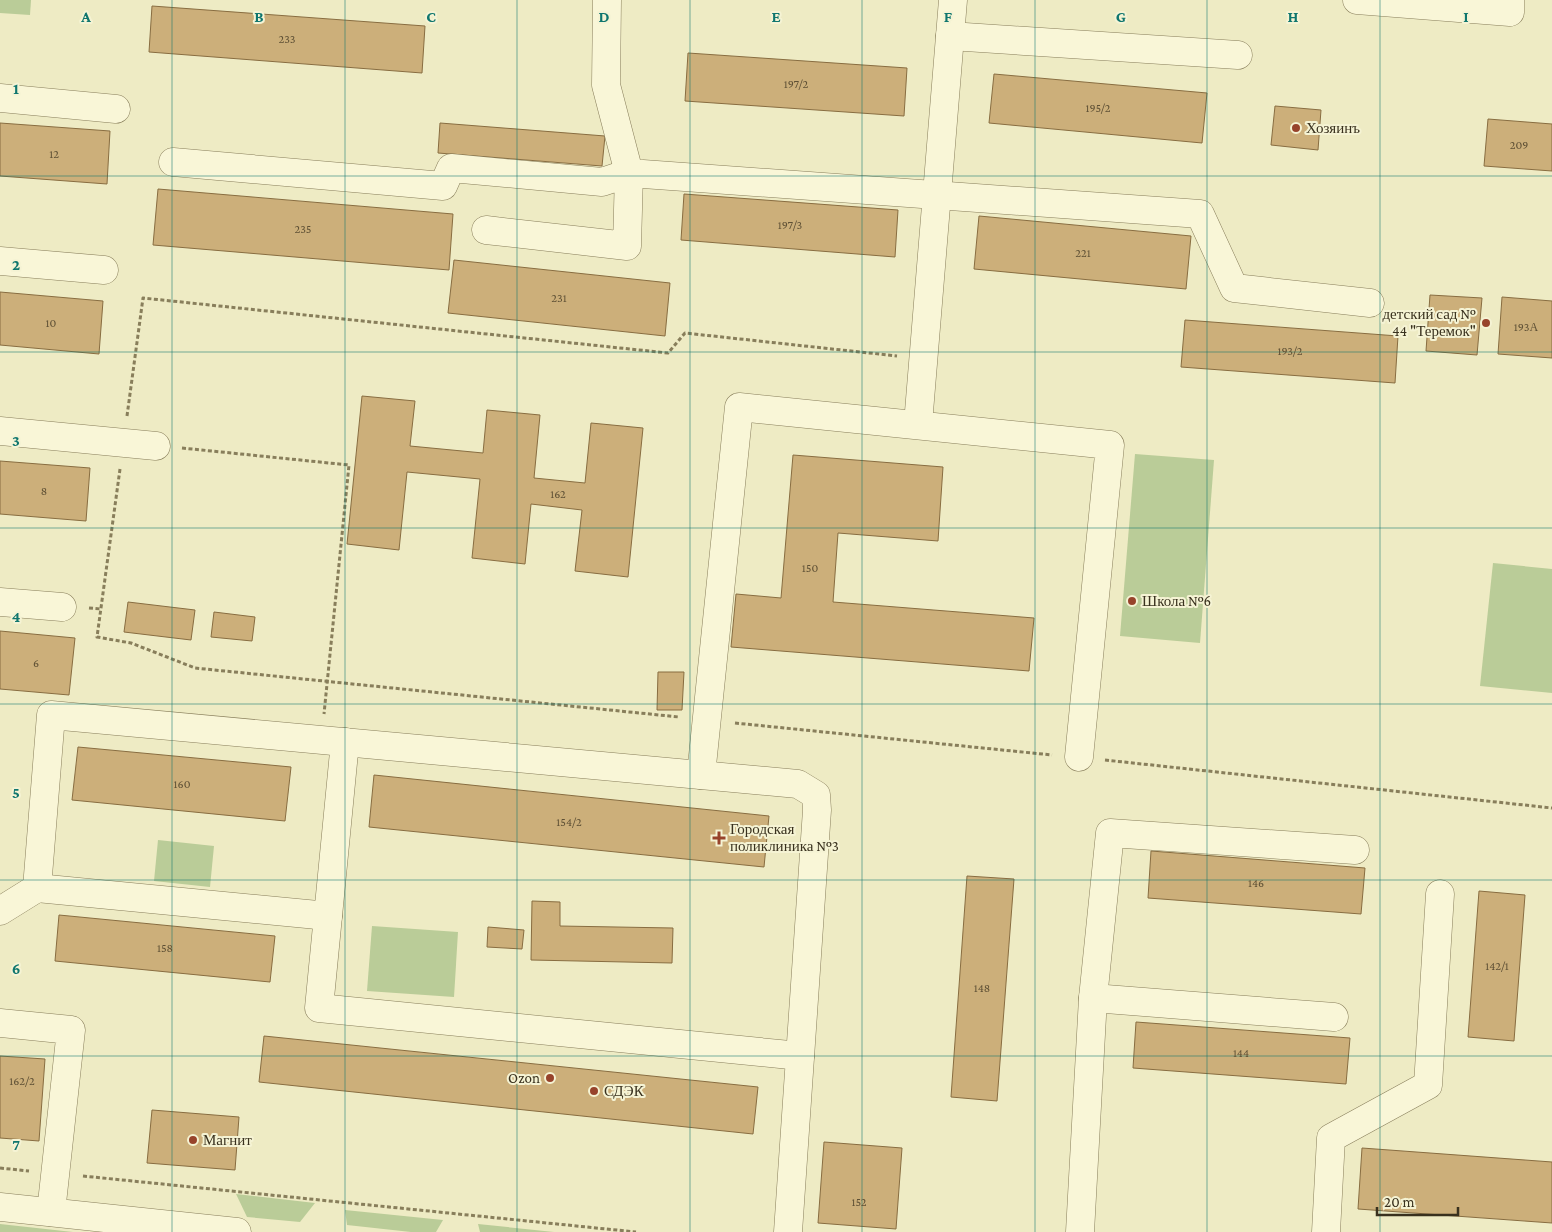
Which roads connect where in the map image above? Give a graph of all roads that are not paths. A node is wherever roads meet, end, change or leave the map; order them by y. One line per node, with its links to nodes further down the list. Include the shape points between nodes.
1 (607, 0): 10 (lane, via 606,84)
2 (953, 0): 5 (lane)
3 (1357, 0): 4 (lane, via 1510,12)
4 (1510, 0)
5 (950, 36): 6 (lane); 11 (lane)
6 (1238, 55)
7 (0, 98): 8 (lane)
8 (116, 109)
9 (173, 162): 10 (lane, via 443,186 451,168 602,182)
10 (629, 173): 11 (lane); 12 (lane, via 627,246)
11 (937, 194): 15 (lane, via 1200,214 1234,288); 16 (lane)
12 (486, 230)
13 (0, 261): 14 (lane)
14 (104, 270)
15 (1370, 303)
16 (918, 424): 22 (lane, via 1110,445); 23 (lane, via 738,407)
17 (0, 431): 18 (lane)
18 (156, 446)
19 (0, 602): 20 (lane)
20 (62, 607)
21 (334, 741): 23 (lane); 25 (lane, via 51,715); 28 (lane)
22 (1078, 757)
23 (701, 775): 32 (lane, via 798,784 816,795)
24 (1355, 850): 29 (lane, via 1110,833)
25 (37, 888): 27 (lane); 28 (lane)
26 (1440, 894): 38 (lane, via 1428,1085 1331,1138)
27 (0, 911)
28 (328, 916): 32 (lane, via 319,1008)
29 (1093, 998): 30 (lane); 37 (lane)
30 (1334, 1017)
31 (0, 1023): 34 (lane, via 70,1030)
32 (800, 1056): 36 (lane)
33 (0, 1207): 34 (lane)
34 (51, 1212): 35 (lane)
35 (237, 1232)
36 (788, 1232)
37 (1080, 1232)
38 (1326, 1232)

